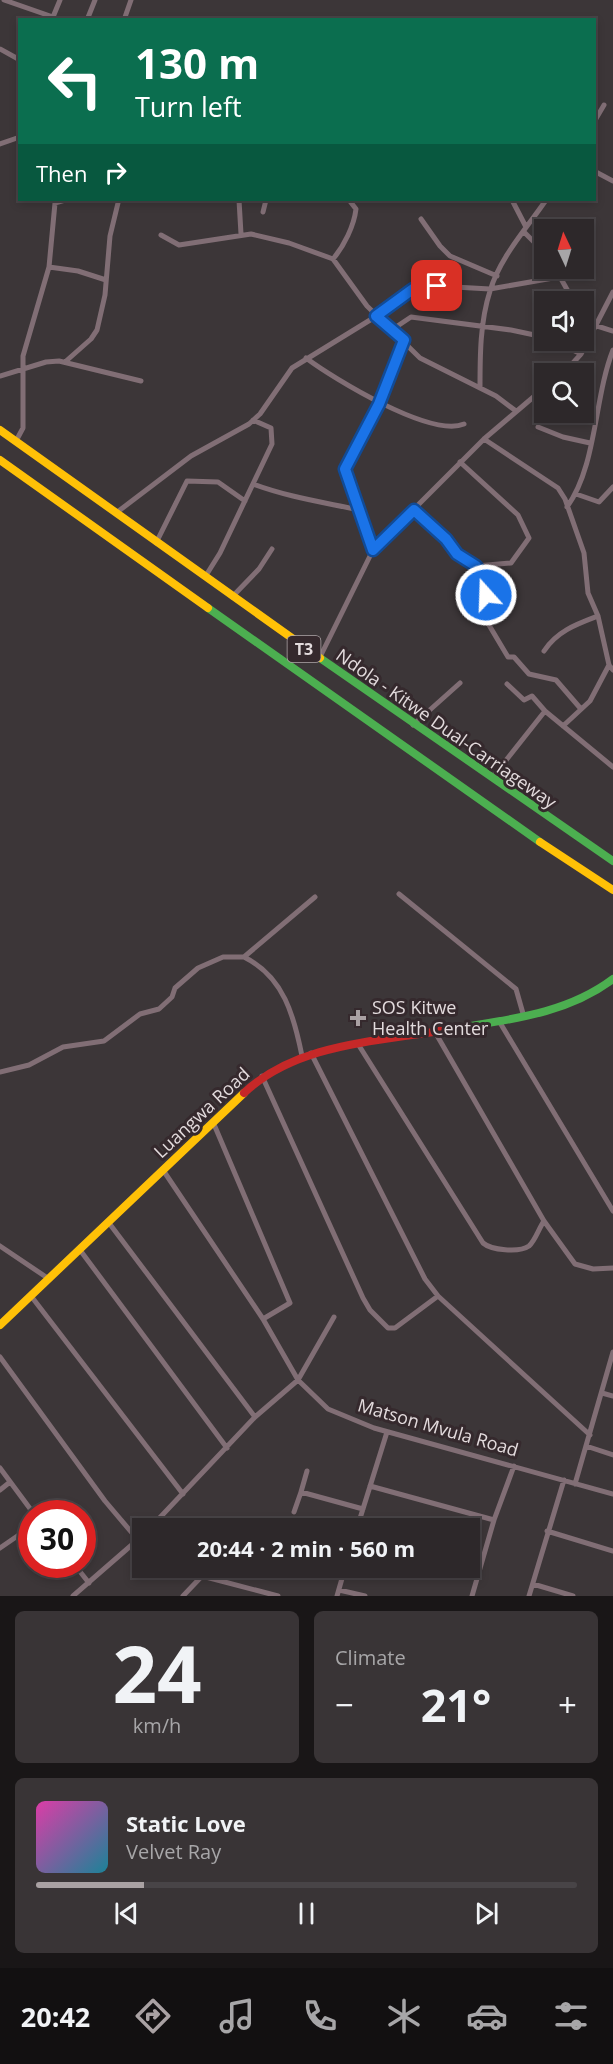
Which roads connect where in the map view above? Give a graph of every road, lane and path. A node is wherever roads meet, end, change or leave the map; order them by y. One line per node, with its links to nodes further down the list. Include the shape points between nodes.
1 (8, 0): 5 (street)
2 (60, 0): 6 (street)
3 (95, 0): 7 (street)
4 (131, 0): 8 (street)
5 (51, 18)
6 (53, 18)
7 (88, 18)
8 (125, 18)
9 (0, 49): 10 (street)
10 (18, 59)
11 (604, 105): 12 (street)
12 (596, 119)
13 (18, 138): 14 (street)
14 (0, 144)
15 (596, 172): 16 (street)
16 (613, 181)
17 (62, 201): 31 (street, via 55,203)
18 (239, 201): 27 (street)
19 (266, 201): 24 (street)
20 (350, 201): 30 (street, via 356,209 354,219)
21 (512, 201): 26 (street)
22 (545, 201): 26 (street)
23 (118, 203): 34 (street)
24 (263, 212)
25 (422, 219): 32 (street, via 450,256)
26 (525, 230): 29 (street); 32 (street)
27 (241, 234): 28 (street, via 179,245); 30 (street, via 289,243)
28 (161, 235)
29 (534, 240)
30 (333, 259): 37 (street)
31 (49, 267): 34 (street); 51 (street, via 23,356)
32 (497, 276): 35 (street)
33 (548, 279): 35 (street)
34 (106, 280): 49 (street, via 97,330)
35 (490, 289): 37 (street, via 420,286); 39 (street)
36 (613, 292): 38 (street)
37 (376, 316): 40 (street); 48 (street)
38 (594, 325): 41 (street)
39 (483, 327): 40 (street, via 411,316); 42 (street); 54 (street)
40 (393, 328): 43 (street)
41 (613, 331)
42 (534, 335)
43 (404, 340): 54 (street, via 425,361); 56 (street)
44 (613, 350): 64 (street)
45 (575, 351): 47 (street)
46 (582, 351): 47 (street)
47 (581, 354): 50 (street)
48 (306, 358): 56 (street); 58 (street, via 286,375)
49 (65, 362): 51 (street, via 46,362); 53 (street)
50 (572, 363)
51 (23, 370): 52 (street); 63 (street, via 23,430)
52 (0, 376)
53 (141, 381)
54 (480, 388): 57 (street)
55 (534, 396): 57 (street)
56 (379, 404): 59 (street, via 451,427); 72 (street, via 345,469)
57 (516, 411): 62 (street)
58 (253, 420): 67 (street, via 268,426 273,434); 74 (street, via 191,456)
59 (464, 424)
60 (538, 427): 64 (street)
61 (0, 430): 63 (main road, Ndola - Kitwe Dual-Carriageway / T3)
62 (484, 438): 66 (street); 71 (street, via 558,488)
63 (16, 441): 74 (main road, Ndola - Kitwe Dual-Carriageway / T3)
64 (590, 442): 69 (street)
65 (0, 460): 94 (main road, T3, via 453,782)
66 (460, 462): 73 (street); 78 (street, via 513,510 529,538 511,563)
67 (253, 484): 70 (street); 72 (street, via 285,496)
68 (613, 487): 69 (street, via 599,502)
69 (576, 494): 71 (street)
70 (245, 501): 75 (street, via 218,482 187,481); 79 (street)
71 (567, 507): 81 (street, via 584,553 588,593)
72 (359, 510): 77 (street)
73 (414, 510): 77 (street); 78 (street, via 457,554)
74 (115, 514): 75 (main road, Ndola - Kitwe Dual-Carriageway / T3)
75 (156, 543): 79 (main road, Ndola - Kitwe Dual-Carriageway / T3)
76 (272, 549): 80 (street)
77 (373, 550): 83 (street)
78 (476, 566): 87 (street, via 486,595 483,615 508,657 514,657 530,674 556,680)
79 (205, 577): 80 (main road, Ndola - Kitwe Dual-Carriageway / T3)
80 (232, 597): 83 (main road, Ndola - Kitwe Dual-Carriageway / T3)
81 (598, 616): 82 (street, via 570,627 551,640); 84 (street)
82 (544, 651)
83 (319, 659): 89 (main road, Ndola - Kitwe Dual-Carriageway / T3)
84 (611, 668): 87 (street)
85 (460, 683): 89 (street)
86 (507, 684): 88 (street, via 524,700 532,696)
87 (581, 709): 90 (street)
88 (545, 711): 90 (street); 92 (street)
89 (413, 725): 92 (main road, Ndola - Kitwe Dual-Carriageway / T3)
90 (563, 726): 91 (street)
91 (613, 767)
92 (491, 780): 93 (main road, Ndola - Kitwe Dual-Carriageway / T3)
93 (613, 861)
94 (613, 890)
95 (399, 894): 99 (street, via 516,989)
96 (315, 897): 97 (street)
97 (244, 957): 104 (street, via 265,971 284,994); 105 (street, via 223,957 198,968 175,988 159,1010 140,1014 104,1041 63,1047 29,1065)
98 (613, 979): 99 (main road, Luangwa Road, via 567,1004)
99 (524, 1017): 100 (main road, Luangwa Road)
100 (499, 1021): 101 (main road, Luangwa Road); 109 (street)
101 (435, 1032): 102 (main road, Luangwa Road); 110 (street)
102 (358, 1044): 103 (main road, Luangwa Road); 110 (street, via 483,1243 488,1247 518,1249 529,1246)
103 (311, 1053): 104 (main road, Luangwa Road); 117 (street, via 425,1279)
104 (302, 1056): 106 (main road, Luangwa Road)
105 (0, 1072)
106 (262, 1076): 107 (main road, Luangwa Road); 117 (street, via 370,1310 388,1328 394,1328)
107 (213, 1122): 108 (main road, Luangwa Road); 119 (street, via 290,1303)
108 (164, 1170): 111 (main road, Luangwa Road); 119 (street, Matson Mvula Road)
109 (613, 1211)
110 (544, 1221): 114 (street, via 575,1264 593,1269)
111 (109, 1223): 113 (main road, Luangwa Road); 126 (street)
112 (0, 1246): 115 (street)
113 (80, 1250): 115 (main road, Luangwa Road); 130 (street)
114 (613, 1268)
115 (49, 1279): 116 (main road, Luangwa Road)
116 (31, 1296): 120 (main road, Luangwa Road); 141 (street)
117 (438, 1296): 128 (street)
118 (334, 1317): 123 (street)
119 (263, 1319): 123 (street, Matson Mvula Road)
120 (0, 1325)
121 (613, 1352): 124 (street)
122 (0, 1357): 149 (street, via 105,1501)
123 (298, 1380): 126 (street); 127 (street, Matson Mvula Road, via 328,1409)
124 (602, 1393): 125 (street); 128 (street)
125 (613, 1396)
126 (255, 1417): 130 (street)
127 (387, 1432): 132 (street, Matson Mvula Road); 138 (street)
128 (590, 1435): 129 (street)
129 (586, 1446): 131 (street); 137 (street)
130 (227, 1448): 141 (street)
131 (613, 1455)
132 (514, 1466): 135 (street, Matson Mvula Road); 148 (street)
133 (0, 1468): 136 (street)
134 (307, 1472): 140 (street)
135 (564, 1480): 137 (street, Matson Mvula Road); 150 (street)
136 (10, 1482): 139 (street); 143 (street)
137 (575, 1484): 142 (street, Matson Mvula Road)
138 (370, 1486): 144 (street); 148 (street)
139 (0, 1490)
140 (301, 1492): 144 (street); 145 (street)
141 (183, 1494): 146 (street)
142 (613, 1494)
143 (24, 1500)
144 (363, 1509): 147 (street)
145 (294, 1512)
146 (160, 1518)
147 (360, 1518)
148 (494, 1520): 155 (street)
149 (132, 1530)
150 (547, 1531): 154 (street); 160 (street)
151 (18, 1536): 153 (street)
152 (132, 1545): 159 (street)
153 (0, 1548)
154 (613, 1551)
155 (480, 1567)
156 (85, 1578): 159 (street)
157 (342, 1578): 161 (street)
158 (477, 1578): 166 (street)
159 (89, 1583): 162 (street)
160 (533, 1584): 167 (street); 168 (street)
161 (338, 1593): 165 (street)
162 (73, 1596)
163 (183, 1596): 164 (street, via 202,1576)
164 (278, 1596)
165 (365, 1596)
166 (472, 1596)
167 (530, 1596)
168 (573, 1596)

